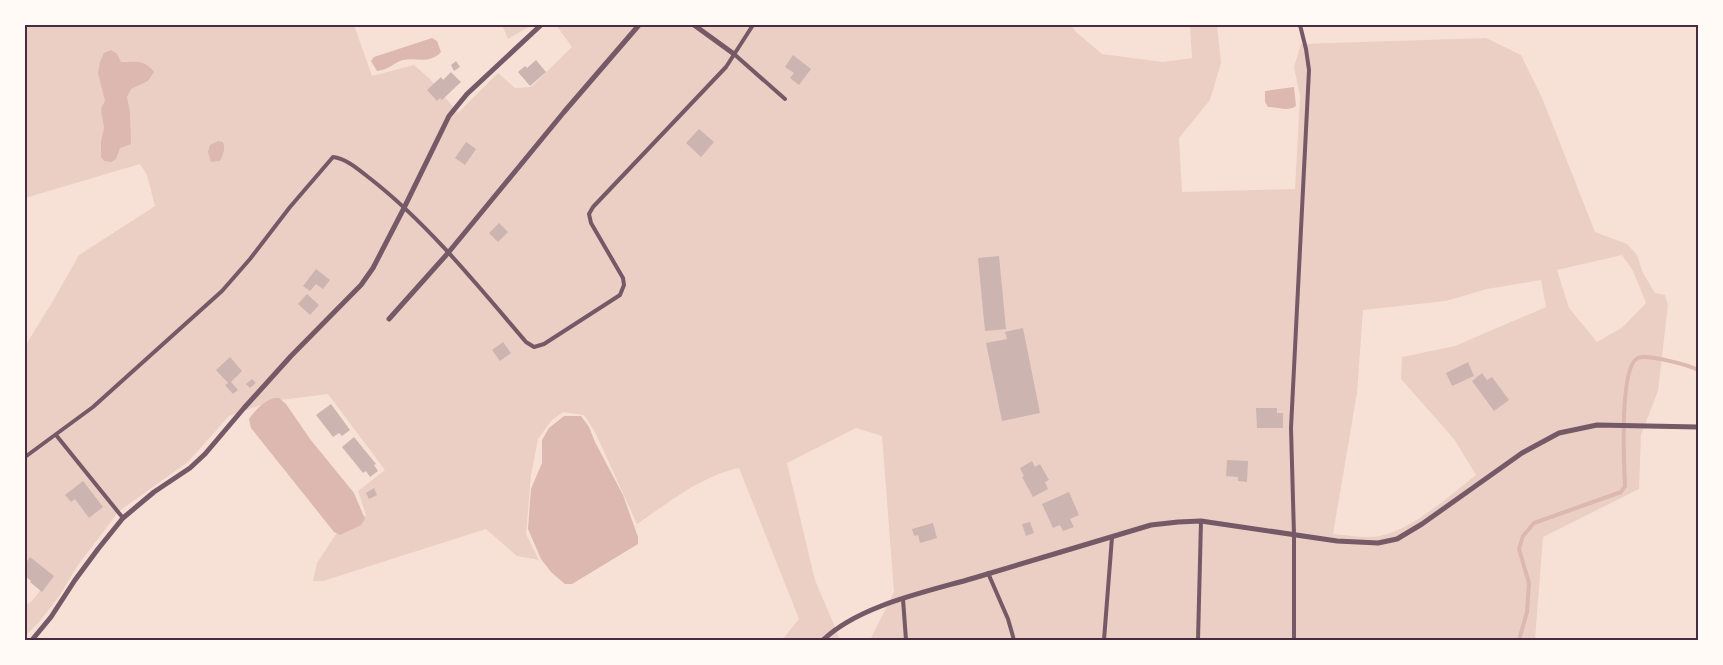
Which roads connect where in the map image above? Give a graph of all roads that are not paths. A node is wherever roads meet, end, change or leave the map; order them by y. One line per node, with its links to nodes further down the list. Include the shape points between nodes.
1 (541, 25): 8 (street, via 467,94 449,116)
2 (639, 25): 9 (street)
3 (694, 25): 6 (street)
4 (753, 25): 6 (lane)
5 (1300, 25): 16 (lane, via 1309,70 1291,428)
6 (734, 54): 7 (lane); 9 (lane, via 726,67 589,214 622,278 624,285 620,295 544,344 534,347 526,342)
7 (785, 99)
8 (404, 208): 9 (lane); 12 (lane, via 354,166 333,157 222,290 93,408); 14 (street, via 373,268 350,297 291,356 190,468)
9 (448, 253): 10 (street)
10 (389, 319)
11 (1698, 427): 16 (street, via 1597,425 1559,433 1522,453 1397,539 1378,543)
12 (56, 435): 13 (lane); 14 (lane)
13 (25, 457)
14 (123, 518): 20 (street)
15 (1201, 521): 16 (street); 17 (street, via 1150,526); 25 (lane)
16 (1294, 535): 26 (lane)
17 (1112, 537): 18 (street); 24 (lane)
18 (988, 574): 19 (street); 23 (lane)
19 (903, 599): 21 (street, via 862,613); 22 (lane)
20 (32, 640)
21 (824, 640)
22 (906, 640)
23 (1014, 640)
24 (1104, 640)
25 (1198, 640)
26 (1294, 640)

